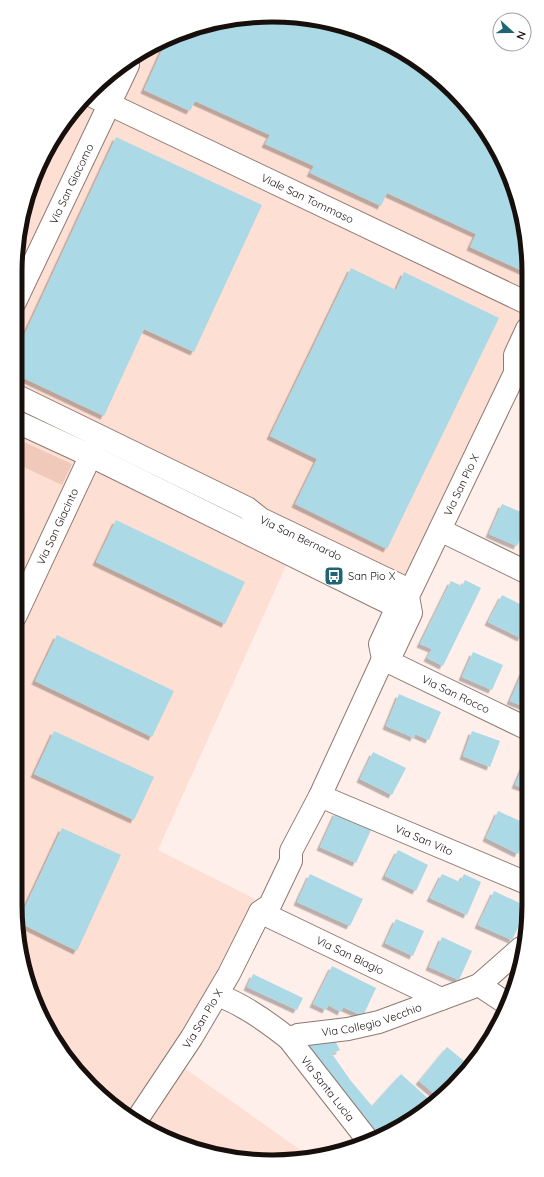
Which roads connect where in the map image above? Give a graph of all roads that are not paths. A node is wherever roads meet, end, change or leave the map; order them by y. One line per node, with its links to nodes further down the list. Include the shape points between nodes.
1 (126, 70): 3 (street, Via San Giacomo)
2 (94, 97): 3 (street, Viale San Tommaso)
3 (109, 104): 4 (street, Via San Giacomo); 5 (street, Viale San Tommaso)
4 (22, 287)
5 (522, 301)
6 (522, 340): 7 (street, Via San Pio X, via 515,355)
7 (522, 371)
8 (522, 375): 13 (street, Via San Pio X)
9 (22, 398): 11 (street, Via San Bernardo)
10 (22, 424): 12 (street, Via San Bernardo)
11 (99, 436): 12 (street, Via San Giacinto); 15 (street, Via San Bernardo, via 247,508 261,519 399,584)
12 (91, 456): 15 (street, Via San Bernardo, via 391,604); 16 (street, Via San Giacinto)
13 (440, 530): 14 (street); 15 (street, Via San Pio X)
14 (522, 570)
15 (408, 596): 17 (street, Via San Pio X, via 397,607 380,644)
16 (22, 602)
17 (384, 659): 18 (street, Via San Rocco); 19 (street, Via San Pio X)
18 (522, 726)
19 (320, 796): 20 (street, Via San Vito); 21 (street, Via San Pio X, via 292,851 278,857 256,902)
20 (522, 881)
21 (260, 912): 24 (street, Via San Pio X); 25 (street, Via San Biagio)
22 (518, 950): 23 (street, Via Collegio Vecchio)
23 (479, 986): 25 (street, Via Collegio Vecchio); 26 (street)
24 (217, 996): 27 (street, via 230,1000); 28 (street, Via San Pio X)
25 (441, 999): 27 (street, Via Collegio Vecchio, via 379,1022 298,1035)
26 (503, 1001)
27 (289, 1039): 29 (street, Via Santa Lucia)
28 (139, 1117)
29 (365, 1137)

